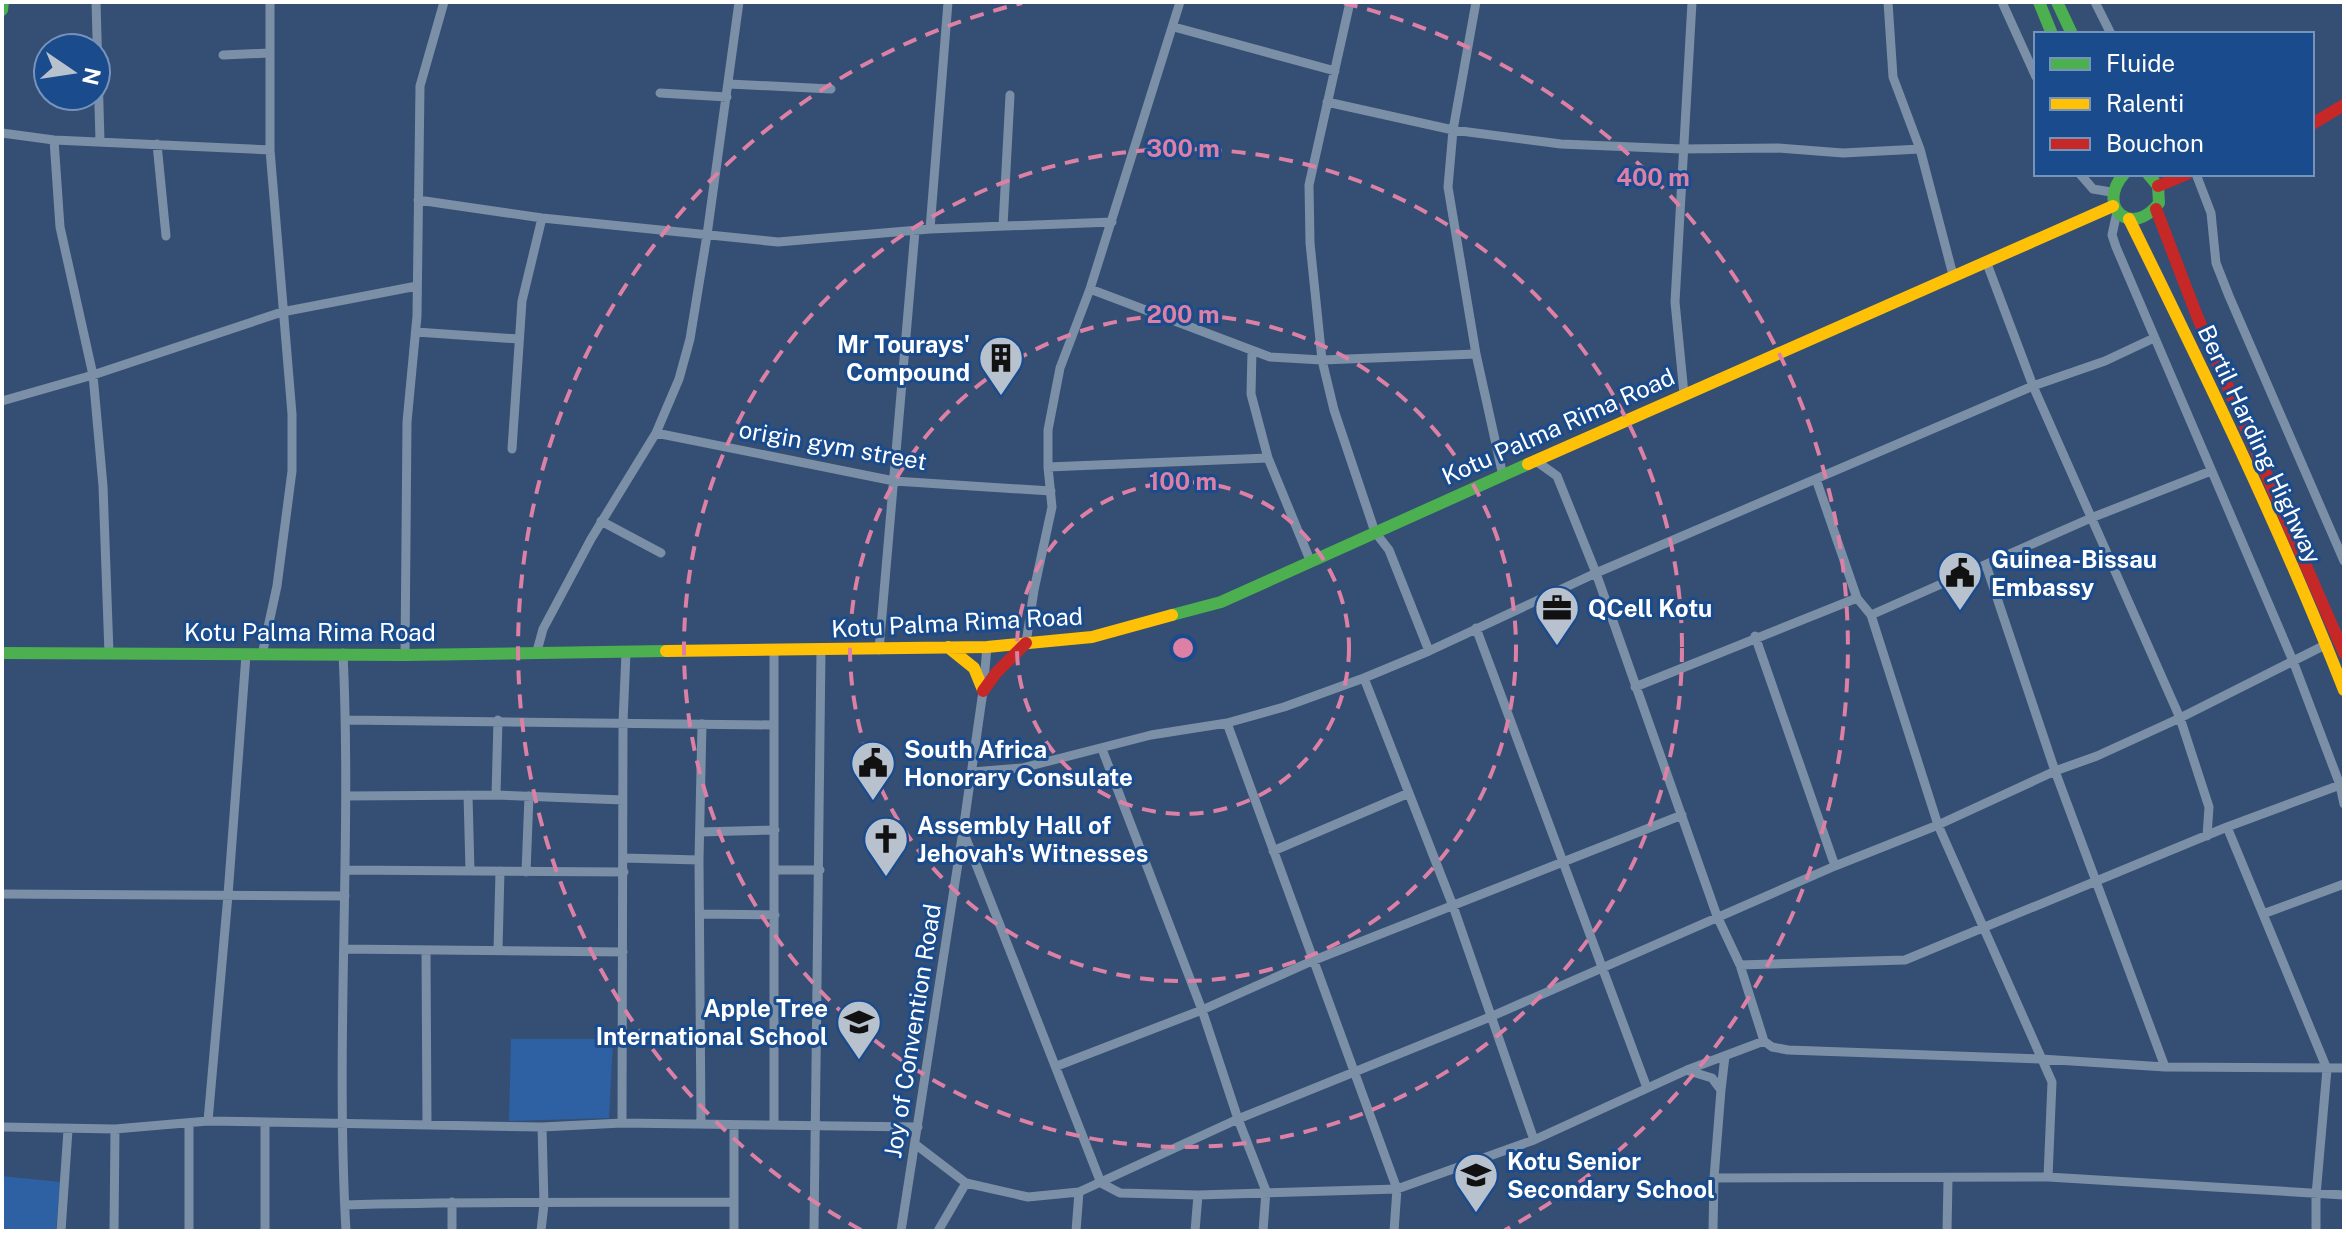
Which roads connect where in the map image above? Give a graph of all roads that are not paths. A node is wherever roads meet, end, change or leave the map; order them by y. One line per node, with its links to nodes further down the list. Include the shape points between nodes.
1 (3, 2): 16 (street)
2 (96, 2): 36 (street)
3 (270, 2): 21 (street)
4 (444, 2): 47 (street, via 420,86)
5 (739, 2): 25 (street)
6 (948, 2): 54 (street)
7 (1180, 2): 17 (street)
8 (1350, 2): 23 (street)
9 (1476, 2): 33 (street)
10 (1692, 2): 38 (street)
11 (1888, 2): 39 (street, via 1893,77)
12 (2002, 2): 24 (street)
13 (2039, 2): 18 (street)
14 (2057, 2): 19 (street)
15 (2095, 2): 20 (street)
16 (2, 10)
17 (1174, 27): 23 (street); 52 (street)
18 (2051, 32)
19 (2071, 32)
20 (2110, 32)
21 (269, 53): 22 (street); 40 (street)
22 (223, 55)
23 (1335, 71): 30 (street)
24 (2034, 73)
25 (729, 84): 26 (street); 29 (street)
26 (831, 89)
27 (660, 93): 29 (street)
28 (1010, 95): 53 (street)
29 (727, 97): 56 (street)
30 (1327, 102): 33 (street); 68 (street, via 1309,185)
31 (2344, 105): 32 (street)
32 (2314, 123)
33 (1453, 130): 38 (street, via 1561,144); 67 (street, via 1448,187)
34 (2, 133): 35 (street)
35 (54, 140): 36 (street); 69 (street, via 60,227)
36 (100, 141): 37 (street)
37 (157, 144): 40 (street); 57 (street)
38 (1682, 149): 39 (street); 71 (street, via 1675,302)
39 (1920, 149): 59 (street)
40 (270, 150): 62 (street)
41 (2082, 176): 45 (street, via 2093,189)
42 (2150, 176): 46 (street)
43 (2182, 176): 46 (street)
44 (2188, 176): 88 (street, via 2211,213 2216,263)
45 (2111, 184): 48 (street)
46 (2158, 186): 49 (street, Bertil Harding Highway)
47 (418, 200): 50 (street); 60 (street)
48 (2115, 209): 51 (street); 58 (street, Kotu Palma Rima Road); 64 (street, via 2112,235)
49 (2156, 209): 51 (street, via 2142,219); 108 (street, Bertil Harding Highway)
50 (542, 218): 56 (street); 65 (street, via 522,301)
51 (2129, 219): 96 (street, Bertil Harding Highway)
52 (1112, 222): 53 (street); 61 (street)
53 (1003, 226): 54 (street)
54 (930, 229): 55 (street)
55 (915, 231): 56 (street, via 778,242); 81 (street)
56 (707, 235): 73 (street, via 690,339)
57 (166, 236)
58 (1986, 261): 59 (street, Kotu Palma Rima Road); 70 (street)
59 (1953, 275): 71 (street, Kotu Palma Rima Road)
60 (417, 286): 62 (street); 63 (street)
61 (1090, 289): 66 (street); 77 (street, via 1060,368 1048,430)
62 (282, 312): 69 (street); 110 (street, via 292,471)
63 (416, 332): 65 (street); 111 (street, via 407,422)
64 (2154, 338): 70 (street); 78 (street)
65 (519, 339): 74 (street)
66 (1252, 351): 68 (street); 75 (street, via 1251,394)
67 (1476, 354): 68 (street); 79 (street)
68 (1322, 360): 85 (street)
69 (93, 375): 72 (street); 105 (street)
70 (2033, 386): 80 (street); 83 (street)
71 (1684, 394): 76 (street, Kotu Palma Rima Road)
72 (2, 401)
73 (656, 433): 81 (street, origin gym street); 84 (street)
74 (512, 449)
75 (1268, 458): 77 (street); 87 (street)
76 (1536, 461): 79 (street, Kotu Palma Rima Road); 90 (street, via 1557,476)
77 (1048, 467): 82 (street)
78 (2211, 471): 83 (street); 112 (street)
79 (1503, 476): 85 (street, Kotu Palma Rima Road)
80 (1816, 479): 90 (street); 91 (street)
81 (894, 481): 82 (street, origin gym street); 100 (street)
82 (1051, 491): 95 (street)
83 (2091, 518): 89 (street); 117 (street)
84 (601, 521): 86 (street); 101 (street, via 543,629)
85 (1375, 532): 87 (street, Kotu Palma Rima Road); 103 (street, via 1389,550)
86 (661, 553)
87 (1310, 560): 95 (street, Kotu Palma Rima Road, via 1221,602 1170,618 1092,637)
88 (2344, 561)
89 (1986, 565): 92 (street); 125 (street)
90 (1596, 573): 93 (street); 114 (street)
91 (1857, 598): 92 (street); 94 (street)
92 (1871, 615): 136 (street)
93 (1476, 628): 103 (street); 145 (street)
94 (1755, 636): 114 (street); 146 (street)
95 (1026, 643): 98 (street, Kotu Palma Rima Road); 115 (street)
96 (2327, 644): 112 (street); 116 (street, Bertil Harding Highway)
97 (948, 647): 98 (street, Kotu Palma Rima Road); 100 (street, Kotu Palma Rima Road); 115 (street, via 974,668)
98 (987, 647): 115 (street, Joy of Convention Road)
99 (774, 650): 102 (street, Kotu Palma Rima Road); 107 (street, Kotu Palma Rima Road); 123 (street)
100 (879, 650): 102 (street, Kotu Palma Rima Road)
101 (537, 651): 107 (street, Kotu Palma Rima Road); 111 (street, Kotu Palma Rima Road)
102 (821, 651): 149 (street)
103 (1429, 651): 113 (street)
104 (2, 653): 105 (street, Kotu Palma Rima Road)
105 (109, 653): 109 (street, Kotu Palma Rima Road)
106 (343, 653): 110 (street, Kotu Palma Rima Road); 111 (street, Kotu Palma Rima Road); 118 (street)
107 (626, 653): 120 (street)
108 (2344, 653)
109 (246, 655): 110 (street, Kotu Palma Rima Road); 157 (street)
110 (262, 655)
111 (405, 655)
112 (2293, 661): 117 (street); 127 (street)
113 (1364, 678): 121 (street); 128 (street)
114 (1635, 687): 135 (street)
115 (983, 690): 126 (street, Joy of Convention Road)
116 (2344, 690)
117 (2180, 718): 125 (street); 141 (street, via 2209,807)
118 (346, 720): 119 (street); 131 (street)
119 (498, 720): 120 (street); 130 (street)
120 (623, 722): 122 (street); 133 (street)
121 (1227, 723): 124 (street); 142 (street)
122 (702, 724): 123 (street); 140 (street)
123 (773, 725): 138 (street)
124 (1102, 749): 126 (street, via 1022,768); 172 (street)
125 (2055, 771): 136 (street); 154 (street)
126 (972, 772): 139 (street, Joy of Convention Road)
127 (2340, 785): 134 (street); 137 (street)
128 (1409, 793): 142 (street); 159 (street)
129 (468, 795): 130 (street); 131 (street); 150 (street)
130 (496, 795): 132 (street)
131 (346, 796): 147 (street)
132 (529, 796): 133 (street); 152 (street)
133 (623, 800): 143 (street)
134 (2344, 804)
135 (1682, 815): 145 (street); 163 (street)
136 (1938, 825): 146 (street); 164 (street)
137 (2227, 827): 141 (street); 161 (street)
138 (775, 830): 140 (street); 148 (street)
139 (963, 831): 177 (street); 198 (street, Joy of Convention Road)
140 (700, 832): 144 (street)
141 (2207, 836): 154 (street)
142 (1273, 851): 169 (street)
143 (624, 858): 144 (street); 153 (street)
144 (699, 860): 160 (street)
145 (1565, 862): 159 (street); 171 (street)
146 (1835, 866): 163 (street)
147 (347, 870): 150 (street); 158 (street)
148 (775, 870): 149 (street); 162 (street)
149 (820, 870): 192 (street)
150 (470, 871): 151 (street)
151 (500, 871): 152 (street); 167 (street)
152 (526, 872): 153 (street)
153 (624, 872): 168 (street)
154 (2096, 883): 164 (street); 178 (street)
155 (2344, 884): 161 (street)
156 (2, 894): 157 (street)
157 (228, 895): 158 (street); 186 (street)
158 (345, 896): 165 (street)
159 (1453, 906): 169 (street); 173 (street)
160 (700, 914): 162 (street); 191 (street)
161 (2263, 914): 180 (street)
162 (775, 915): 195 (street)
163 (1717, 916): 170 (street); 171 (street)
164 (1983, 927): 170 (street, via 1905,960); 176 (street)
165 (344, 949): 166 (street); 189 (street)
166 (426, 950): 167 (street); 193 (street)
167 (498, 950): 168 (street)
168 (623, 952): 190 (street)
169 (1312, 961): 172 (street); 182 (street)
170 (1740, 965): 174 (street)
171 (1603, 967): 173 (street); 183 (street)
172 (1202, 1010): 177 (street); 185 (street)
173 (1490, 1017): 182 (street); 201 (street)
174 (1764, 1041): 175 (street); 176 (street, via 1788,1050)
175 (1725, 1056): 181 (street); 184 (street)
176 (2041, 1059): 178 (street); 203 (street, via 2052,1082)
177 (1057, 1066): 207 (street)
178 (2165, 1067): 180 (street)
179 (2344, 1068): 180 (street)
180 (2327, 1069): 212 (street)
181 (1687, 1070): 183 (street); 184 (street, via 1712,1078)
182 (1355, 1072): 185 (street); 208 (street)
183 (1647, 1088): 201 (street)
184 (1721, 1090): 204 (street)
185 (1238, 1119): 207 (street); 209 (street)
186 (208, 1121): 187 (street); 188 (street)
187 (265, 1122): 189 (street); 221 (street)
188 (189, 1123): 199 (street); 220 (street)
189 (344, 1123): 193 (street); 217 (street)
190 (622, 1123): 191 (street); 197 (street)
191 (701, 1124): 194 (street)
192 (815, 1124): 195 (street); 198 (street); 226 (street)
193 (427, 1125): 197 (street)
194 (734, 1125): 195 (street); 215 (street)
195 (774, 1125)
196 (2, 1127): 200 (street)
197 (542, 1127): 216 (street)
198 (918, 1127): 202 (street, Joy of Convention Road)
199 (115, 1129): 200 (street); 219 (street)
200 (68, 1130): 218 (street)
201 (1534, 1140): 208 (street)
202 (915, 1144): 206 (street); 227 (street, Joy of Convention Road)
203 (2048, 1177): 205 (street); 212 (street)
204 (1714, 1178): 205 (street); 233 (street)
205 (1948, 1180): 234 (street)
206 (966, 1183): 210 (street, via 1028,1197); 228 (street)
207 (1101, 1183): 210 (street); 211 (street, via 1120,1193)
208 (1397, 1189): 209 (street); 232 (street)
209 (1266, 1191): 211 (street); 231 (street)
210 (1079, 1192): 229 (street)
211 (1198, 1195): 230 (street)
212 (2316, 1195): 213 (street); 235 (street)
213 (2344, 1195)
214 (452, 1202): 216 (street); 217 (street); 223 (street)
215 (734, 1202): 216 (street); 225 (street)
216 (544, 1204): 224 (street)
217 (345, 1205): 222 (street)
218 (61, 1231)
219 (114, 1231)
220 (189, 1231)
221 (265, 1231)
222 (346, 1231)
223 (452, 1231)
224 (541, 1231)
225 (734, 1231)
226 (814, 1231)
227 (901, 1231)
228 (938, 1231)
229 (1076, 1231)
230 (1195, 1231)
231 (1263, 1231)
232 (1394, 1231)
233 (1713, 1231)
234 (1947, 1231)
235 (2316, 1231)

